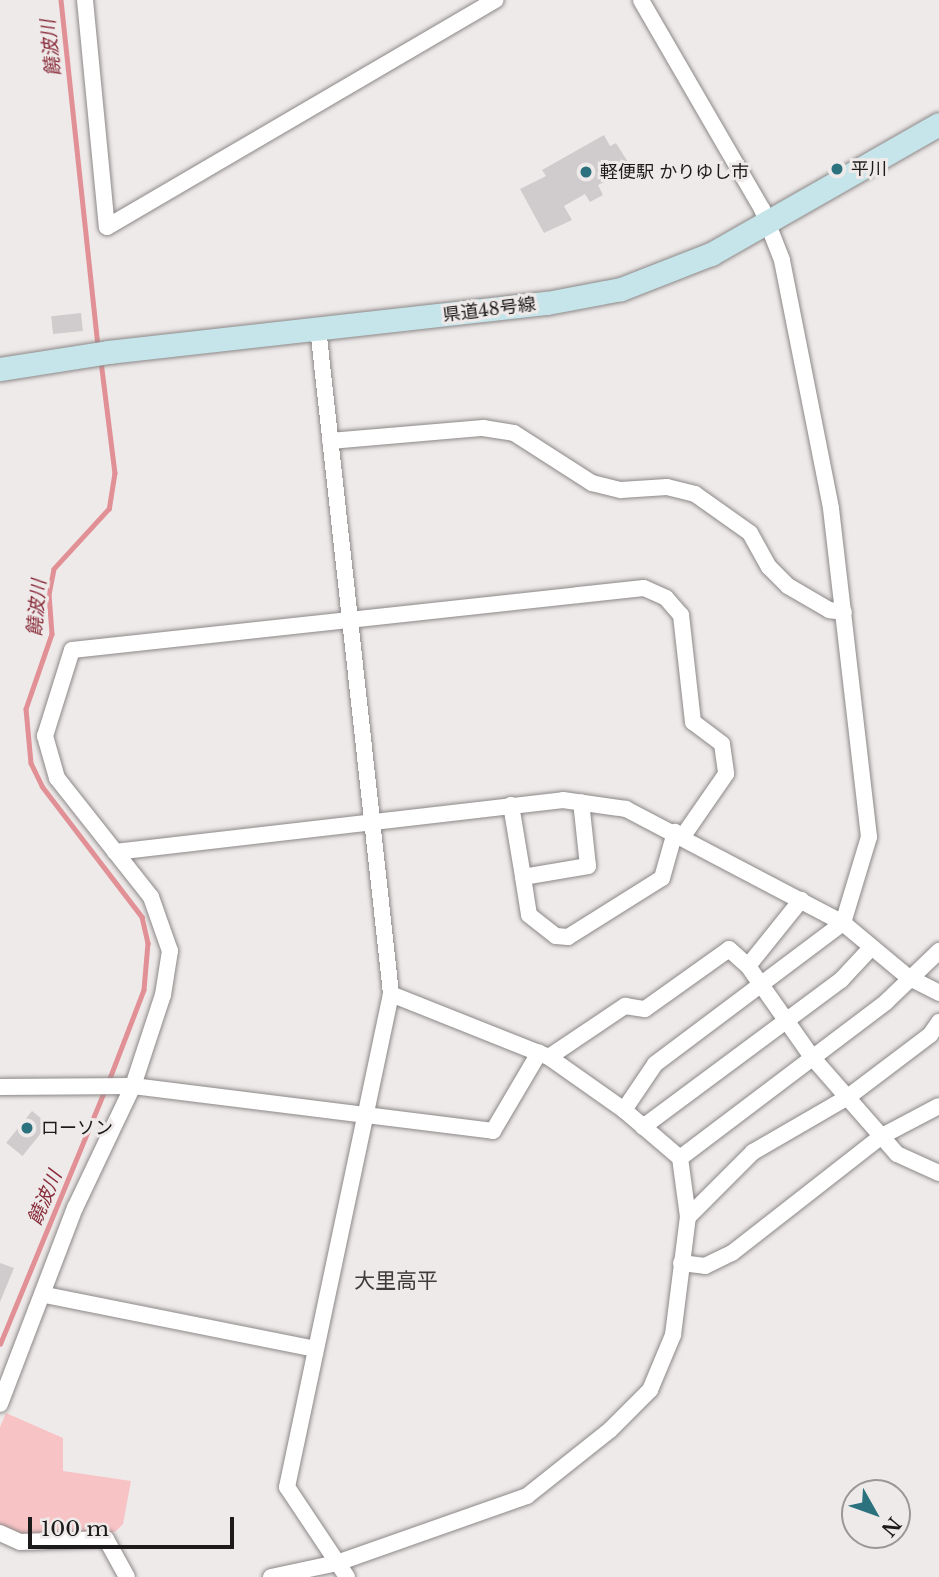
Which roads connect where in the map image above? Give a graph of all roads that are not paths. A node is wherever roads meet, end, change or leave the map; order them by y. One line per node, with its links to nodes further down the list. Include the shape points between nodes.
1 (85, 0): 2 (street, via 107,227)
2 (495, 0)
3 (641, 0): 5 (street)
4 (939, 124): 5 (main road, 県道48号線)
5 (769, 221): 6 (main road, 県道48号線, via 689,265 621,289 547,303); 9 (street, via 782,260 821,450)
6 (317, 328): 7 (main road, 県道48号線); 8 (street)
7 (0, 369)
8 (330, 441): 9 (street, via 483,428 514,433 592,483 621,490 667,487 695,494 750,533 769,567 788,586 829,610); 10 (street)
9 (844, 612): 18 (street, via 869,837)
10 (349, 621): 13 (street); 14 (street, via 644,588 666,598 681,615 693,722 722,744 726,774); 15 (street, via 72,650 46,736 57,778)
11 (581, 802): 12 (street); 14 (street, via 626,809); 16 (street, via 588,866)
12 (511, 806): 13 (street); 16 (street)
13 (370, 821): 15 (street); 25 (street)
14 (679, 834): 16 (street, via 662,878 568,937 556,936 529,915); 17 (street)
15 (115, 852): 30 (street, via 151,897 170,951 163,995)
16 (523, 877)
17 (801, 900): 18 (street); 21 (street)
18 (843, 923): 19 (street); 23 (street)
19 (870, 949): 22 (street); 26 (street, via 841,980)
20 (939, 951): 22 (street)
21 (748, 966): 23 (street); 28 (street, via 729,949 645,1009 625,1006)
22 (908, 977): 24 (street); 29 (street, via 886,1002)
23 (761, 989): 26 (street); 34 (street, via 655,1064)
24 (939, 993)
25 (391, 994): 28 (street); 35 (street)
26 (786, 1021): 29 (street); 36 (street)
27 (939, 1022): 32 (street, via 930,1035)
28 (544, 1055): 34 (street); 35 (street, via 492,1131)
29 (812, 1057): 32 (street); 38 (street)
30 (133, 1086): 31 (street); 35 (street); 42 (street, via 75,1208)
31 (0, 1087)
32 (848, 1097): 37 (street); 40 (street, via 753,1152)
33 (939, 1106): 37 (street)
34 (624, 1110): 36 (street)
35 (362, 1115): 43 (street)
36 (643, 1127): 38 (street)
37 (883, 1136): 39 (street, via 897,1154); 41 (street, via 732,1253 705,1266)
38 (680, 1158): 40 (street)
39 (939, 1173)
40 (688, 1217): 41 (street)
41 (681, 1263): 46 (street, via 673,1335 664,1360 650,1390 610,1430 527,1496)
42 (45, 1295): 43 (street); 44 (street)
43 (315, 1349): 46 (street, via 287,1487)
44 (0, 1404)
45 (0, 1533): 47 (street, via 20,1542 106,1539)
46 (337, 1563): 48 (street); 49 (street)
47 (127, 1577)
48 (271, 1577)
49 (347, 1577)

